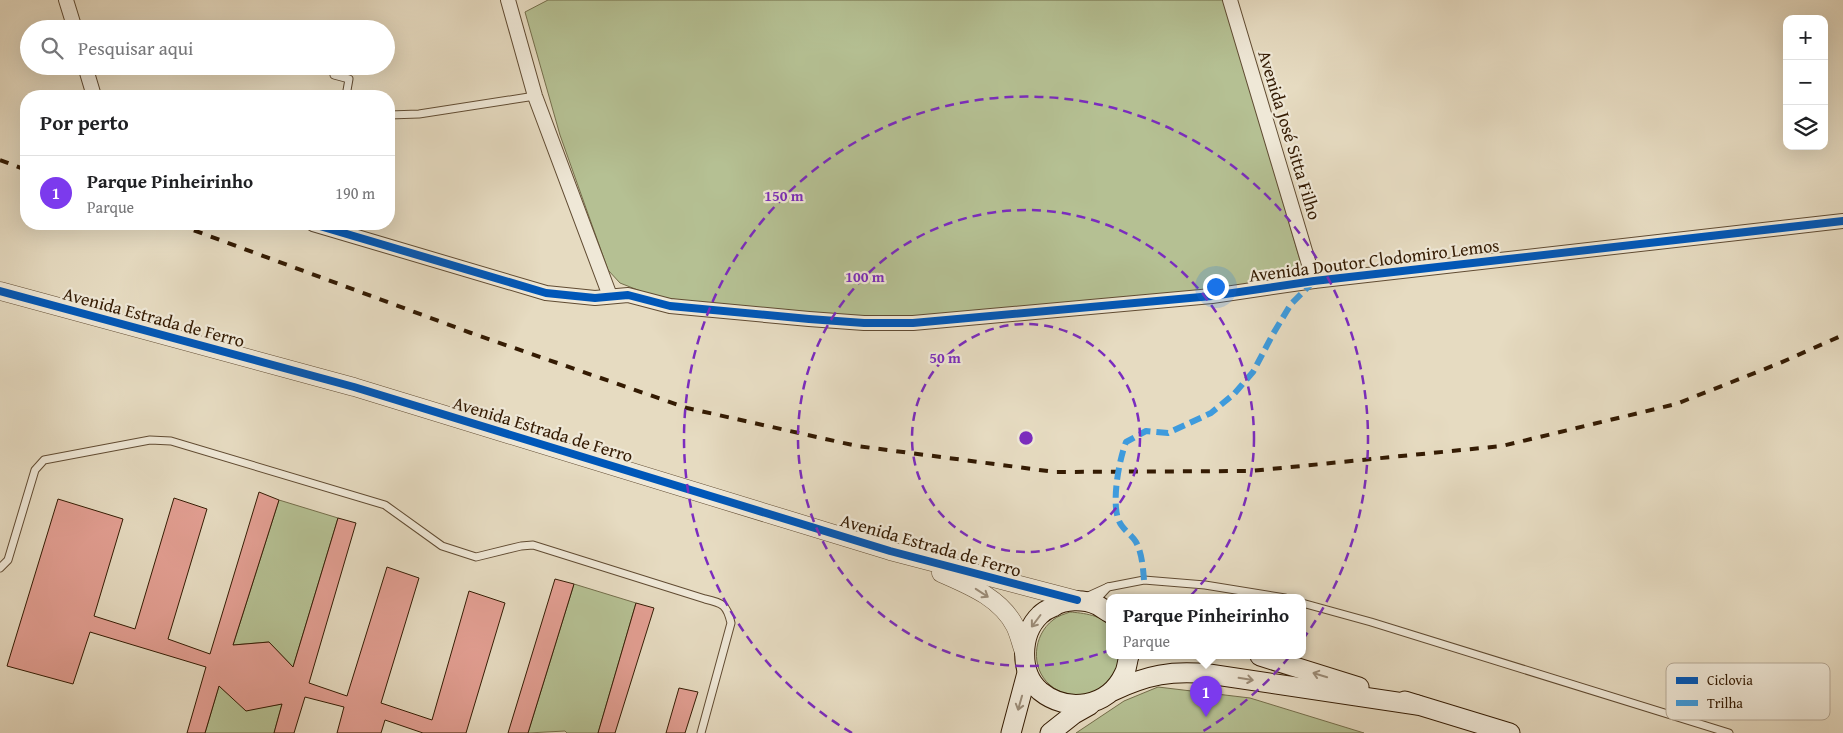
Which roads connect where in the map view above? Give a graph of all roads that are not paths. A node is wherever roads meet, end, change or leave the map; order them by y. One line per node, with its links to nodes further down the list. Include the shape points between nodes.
1 (66, 0): 4 (street)
2 (508, 0): 9 (street)
3 (1230, 0): 13 (street, Avenida José Sitta Filho)
4 (72, 20)
5 (88, 75): 7 (street)
6 (337, 75): 8 (lane, via 349,79)
7 (92, 90)
8 (347, 90)
9 (535, 96): 10 (lane); 15 (street)
10 (395, 116)
11 (1843, 221): 13 (street, Avenida Doutor Clodomiro Lemos)
12 (334, 230): 15 (street, Avenida Doutor Clodomiro Lemos, via 546,293 595,298)
13 (1314, 281): 15 (street, Avenida Doutor Clodomiro Lemos, via 1212,296 913,323 864,323 743,313)
14 (0, 291): 16 (street, Avenida Estrada de Ferro, via 354,387)
15 (610, 296)
16 (890, 550): 20 (street, Avenida Estrada de Ferro); 23 (street, Avenida Estrada de Ferro, one-way to 23, via 975,588 998,604 1015,626)
17 (0, 568): 32 (lane, via 8,560 35,470 44,460 150,440 171,441 385,505 442,546 476,557 533,545 719,602 728,610 730,624)
18 (1108, 588): 19 (lane, via 1144,580); 20 (lane); 22 (lane, via 1098,598)
19 (1260, 594)
20 (1077, 600): 22 (main road, Avenida Estrada de Ferro); 23 (main road, Avenida Estrada de Ferro, one-way to 23, via 1056,604 1039,615 1028,632)
21 (1306, 604): 30 (lane)
22 (1105, 609)
23 (1024, 652): 26 (main road, Avenida Estrada de Ferro)
24 (1128, 659): 27 (main road, Avenida Estrada de Ferro, via 1125,674)
25 (1270, 659): 29 (main road, Avenida Estrada de Ferro, one-way to 25)
26 (1028, 672): 28 (main road, Avenida Estrada de Ferro, via 1039,690 1056,701 1076,706); 33 (main road, one-way to 33)
27 (1113, 691): 28 (main road, Avenida Estrada de Ferro); 29 (main road, Avenida Estrada de Ferro, one-way to 29, via 1136,680 1184,672)
28 (1096, 702): 34 (main road)
29 (1417, 705): 35 (main road, Avenida Estrada de Ferro)
30 (1666, 713)
31 (1688, 720): 36 (lane)
32 (701, 733)
33 (1011, 733)
34 (1050, 733)
35 (1510, 733)
36 (1730, 733)

